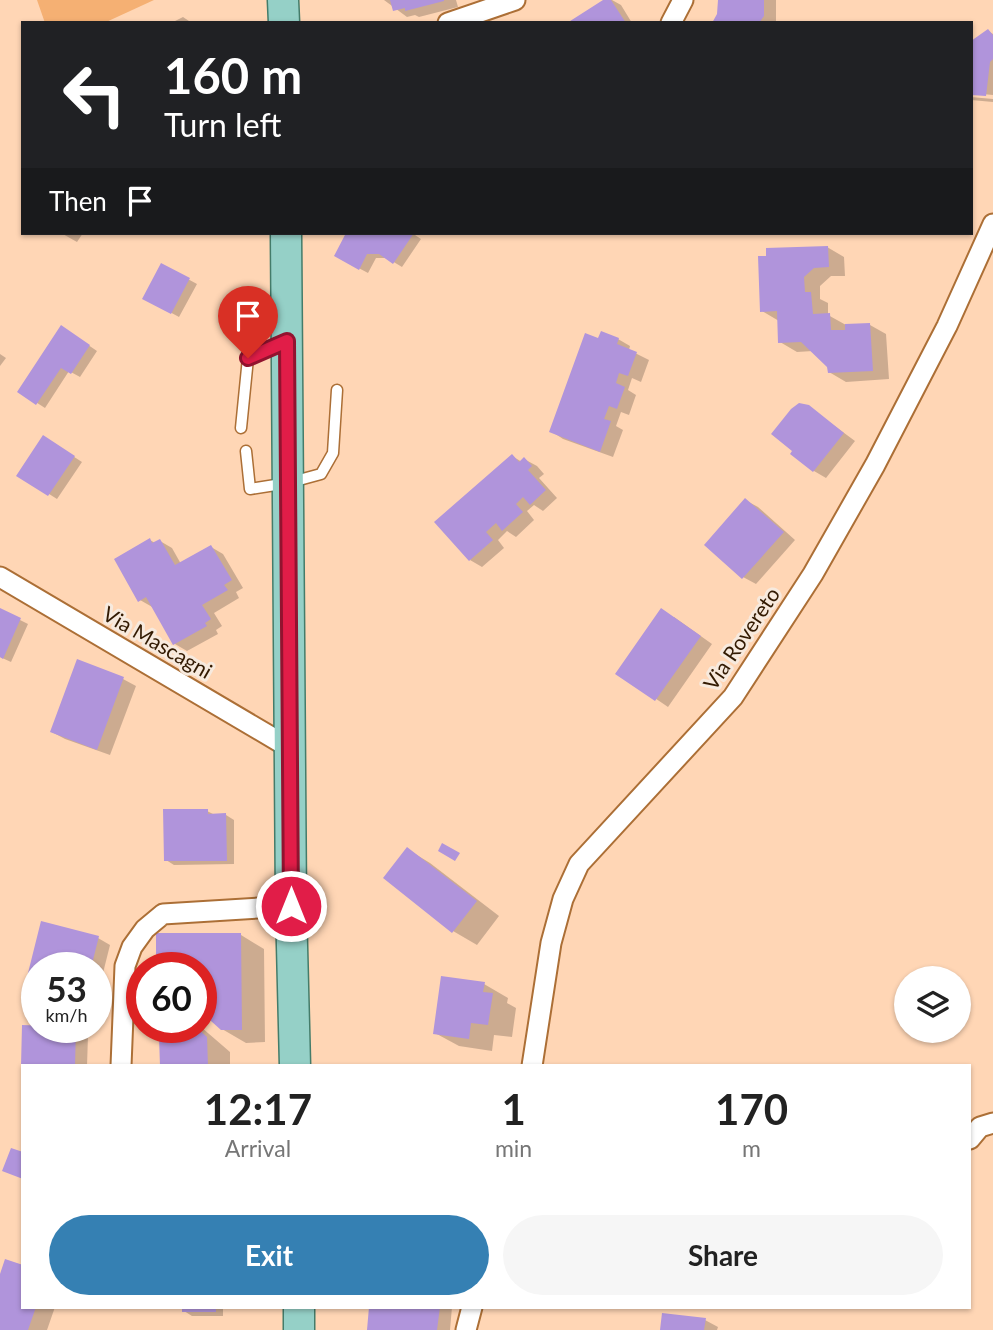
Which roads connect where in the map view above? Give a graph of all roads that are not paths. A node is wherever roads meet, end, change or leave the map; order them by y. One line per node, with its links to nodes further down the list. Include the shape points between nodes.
1 (284, 0): 4 (main road)
2 (515, 0): 5 (street)
3 (683, 0): 6 (street)
4 (284, 21)
5 (454, 21)
6 (672, 21)
7 (993, 224): 19 (street, Via Rovereto, via 947,326 875,465 784,619 733,697 579,864 563,898 551,943)
8 (286, 235): 9 (main road)
9 (287, 341): 11 (lane, via 248,358); 13 (main road)
10 (337, 390): 13 (lane, via 333,453 321,474)
11 (241, 428)
12 (246, 451): 13 (lane, via 250,489)
13 (288, 483): 15 (main road)
14 (0, 578): 15 (street, Via Mascagni)
15 (290, 748): 16 (main road)
16 (291, 906): 17 (street, via 163,914 145,929 125,966); 18 (main road)
17 (121, 1064)
18 (295, 1064)
19 (533, 1064)
20 (993, 1123): 21 (street, via 980,1127)
21 (971, 1138)
22 (299, 1309): 24 (main road)
23 (471, 1309): 25 (street)
24 (299, 1330)
25 (466, 1330)

